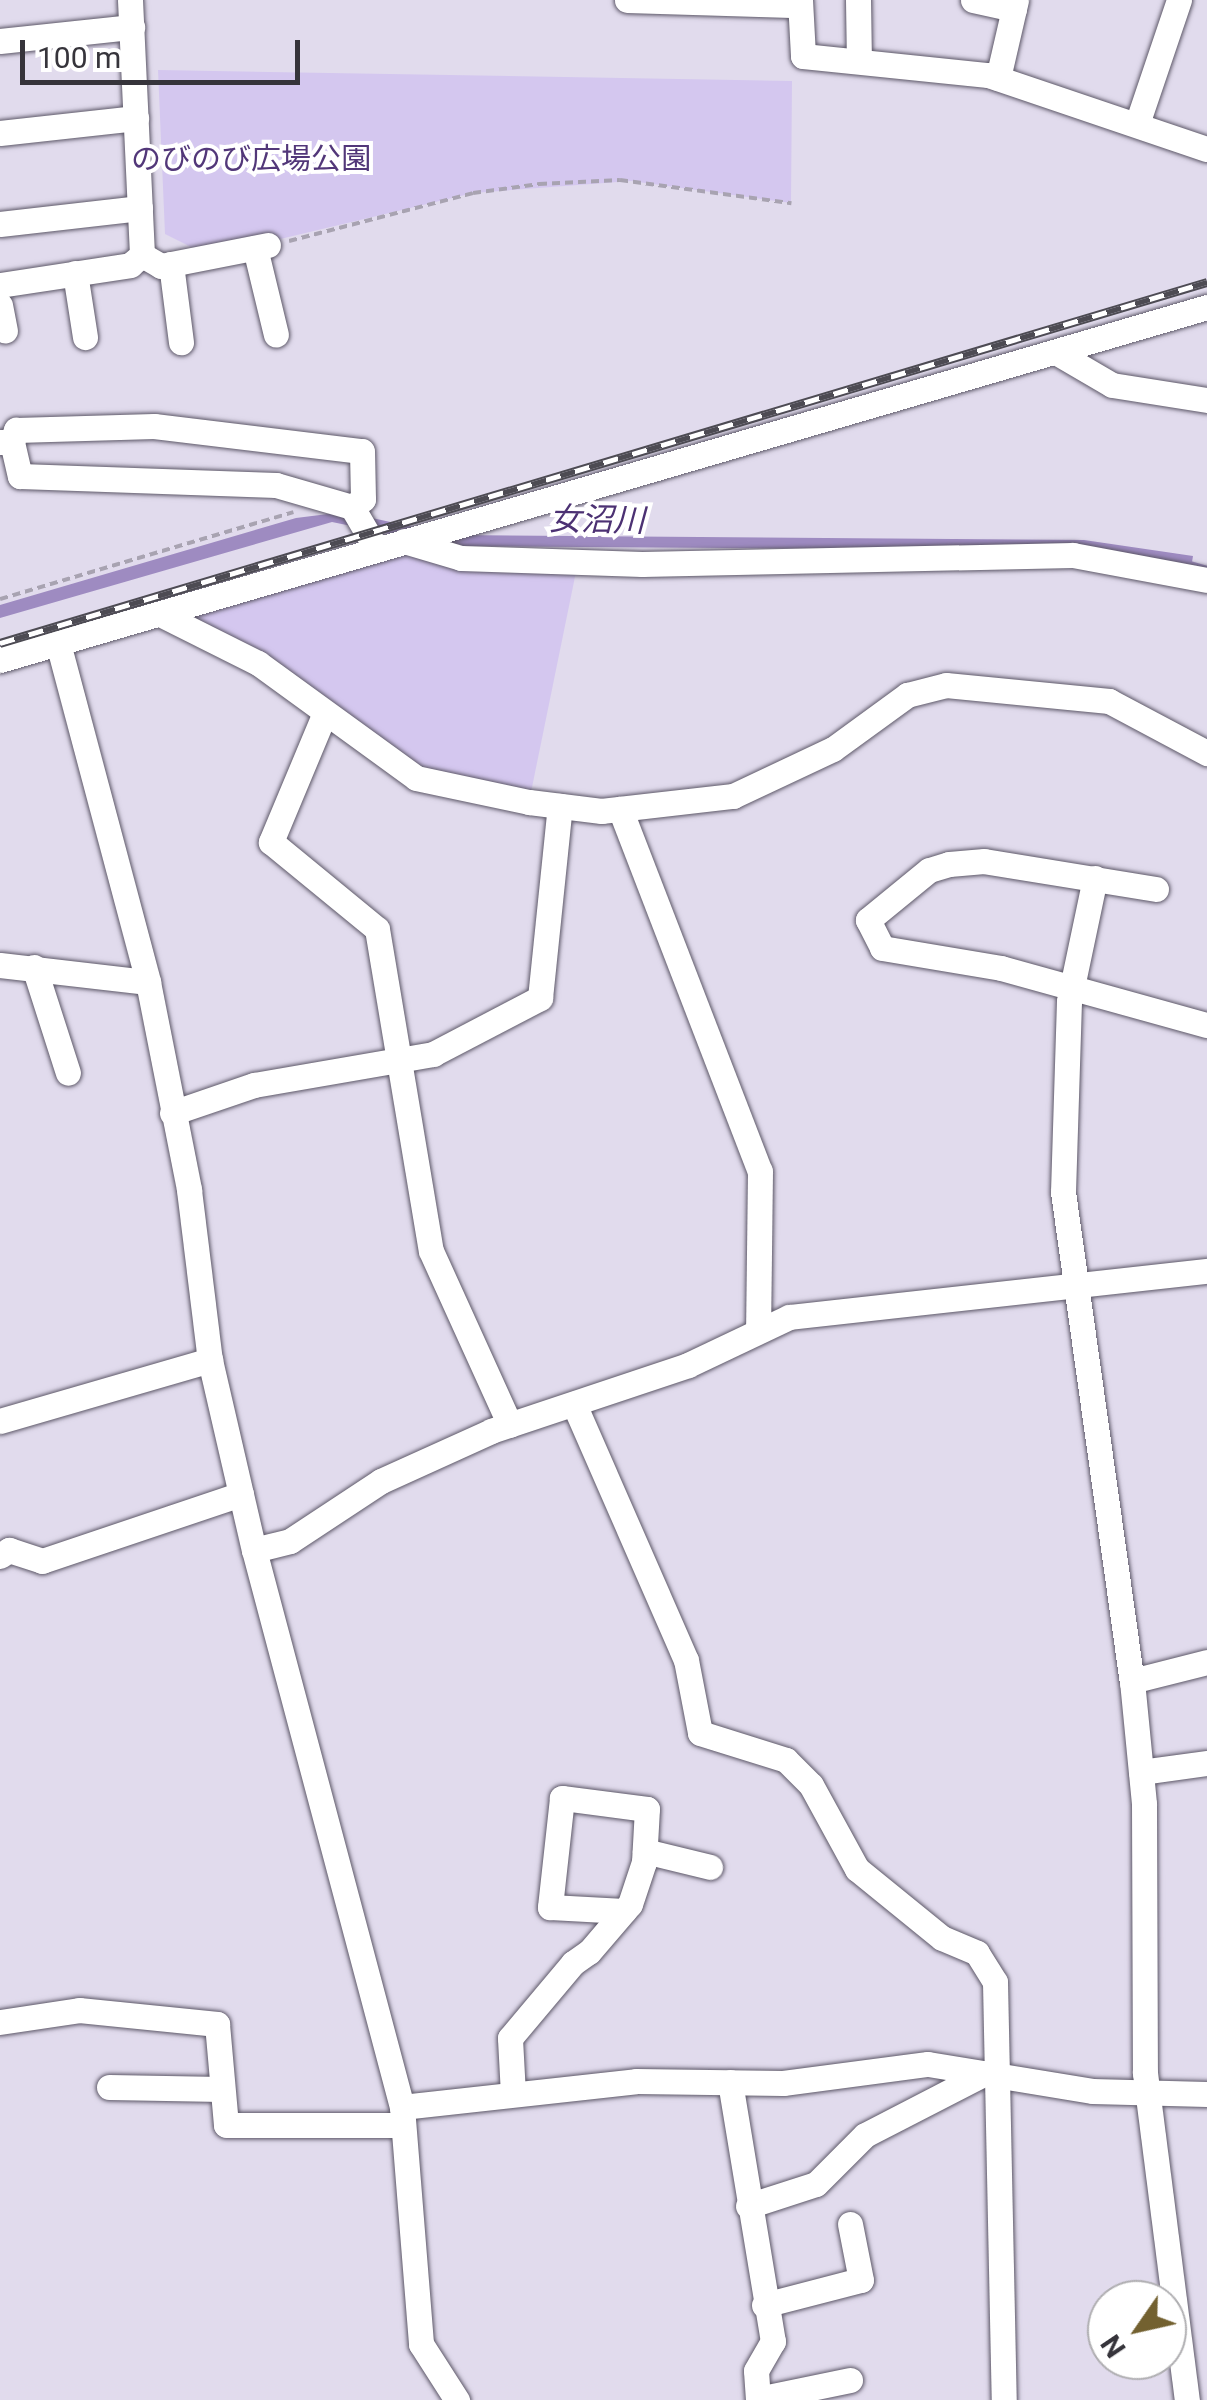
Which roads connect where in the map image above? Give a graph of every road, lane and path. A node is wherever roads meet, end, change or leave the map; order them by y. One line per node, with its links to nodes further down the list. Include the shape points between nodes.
1 (130, 0): 8 (street)
2 (627, 0): 6 (street)
3 (858, 0): 10 (street)
4 (973, 0): 7 (street)
5 (1180, 0): 13 (street)
6 (800, 2): 10 (street, via 803,56)
7 (1015, 5): 11 (street)
8 (132, 27): 9 (street); 12 (street)
9 (0, 40)
10 (860, 62): 11 (street)
11 (998, 78): 13 (street)
12 (136, 118): 14 (street); 17 (street)
13 (1138, 121): 15 (street)
14 (0, 132)
15 (1207, 148)
16 (791, 204): 19 (path, via 620,180 539,184)
17 (140, 208): 18 (street); 20 (street)
18 (0, 224)
19 (262, 246): 21 (street); 27 (street)
20 (142, 255): 21 (street); 22 (street, via 130,265)
21 (171, 264): 29 (street)
22 (75, 273): 23 (street); 28 (street)
23 (0, 284)
24 (0, 305): 26 (street)
25 (1207, 307): 30 (street)
26 (5, 331)
27 (276, 334)
28 (85, 337)
29 (181, 342)
30 (1059, 354): 31 (street, via 1112,385); 35 (street)
31 (1207, 400)
32 (6, 442): 33 (street, via 20,476 276,485); 34 (street, via 16,430 31,428 154,426 362,451 363,499)
33 (318, 497): 34 (street); 38 (path, via 294,511)
34 (352, 508): 36 (street)
35 (404, 541): 36 (street); 37 (street, via 461,558 642,564 1073,555)
36 (376, 548): 39 (street)
37 (1207, 580)
38 (0, 599)
39 (160, 614): 40 (street); 42 (street, via 258,664)
40 (58, 643): 41 (street); 50 (street)
41 (0, 660)
42 (324, 715): 44 (street, via 416,778); 53 (street, via 271,842 377,929)
43 (1207, 753): 45 (street, via 1109,701 946,685 907,695 833,749 732,796)
44 (560, 806): 45 (street); 53 (street, via 546,988 433,1054)
45 (620, 809): 58 (street, via 760,1171)
46 (1095, 878): 47 (street); 51 (street); 51 (street, via 984,860 949,864 918,878 868,920 882,948 1001,968)
47 (1156, 889)
48 (0, 965): 49 (street)
49 (34, 967): 50 (street); 54 (street)
50 (148, 982): 55 (street)
51 (1071, 990): 52 (street); 57 (street, via 1062,1192)
52 (1207, 1025)
53 (394, 1062): 55 (street, via 254,1085); 62 (street, via 431,1252)
54 (68, 1073)
55 (172, 1112): 59 (street)
56 (1207, 1271): 57 (street)
57 (1078, 1289): 58 (street, via 836,1309); 67 (street)
58 (758, 1330): 60 (street, via 688,1366)
59 (210, 1360): 61 (street); 63 (street)
60 (574, 1404): 62 (street); 74 (street, via 686,1660 700,1733 786,1760 811,1785 856,1869 942,1938 977,1952 995,1982)
61 (0, 1420)
62 (510, 1425): 64 (street, via 381,1481 290,1542)
63 (241, 1494): 64 (street); 65 (street, via 42,1561 9,1550)
64 (254, 1550): 81 (street)
65 (0, 1556)
66 (1207, 1662): 67 (street)
67 (1132, 1682): 69 (street)
68 (1207, 1763): 69 (street)
69 (1141, 1772): 80 (street)
70 (644, 1851): 71 (street); 72 (street); 72 (street, via 646,1809 562,1798 550,1907)
71 (710, 1866)
72 (624, 1912): 78 (street, via 510,2038)
73 (0, 2022): 77 (street, via 79,2010 217,2024)
74 (992, 2074): 75 (street, via 928,2064); 80 (street); 82 (street, via 865,2135 816,2184); 88 (street)
75 (730, 2082): 78 (street, via 636,2081); 82 (street)
76 (109, 2087): 77 (street)
77 (222, 2088): 81 (street, via 226,2125)
78 (514, 2094): 81 (street)
79 (1207, 2094): 80 (street)
80 (1147, 2096): 89 (street)
81 (403, 2116): 86 (street, via 415,2316 428,2362)
82 (748, 2206): 84 (street)
83 (850, 2224): 84 (street, via 861,2280)
84 (764, 2305): 87 (street, via 773,2341 756,2371)
85 (850, 2380): 87 (street)
86 (456, 2400)
87 (758, 2400)
88 (1004, 2400)
89 (1186, 2400)

